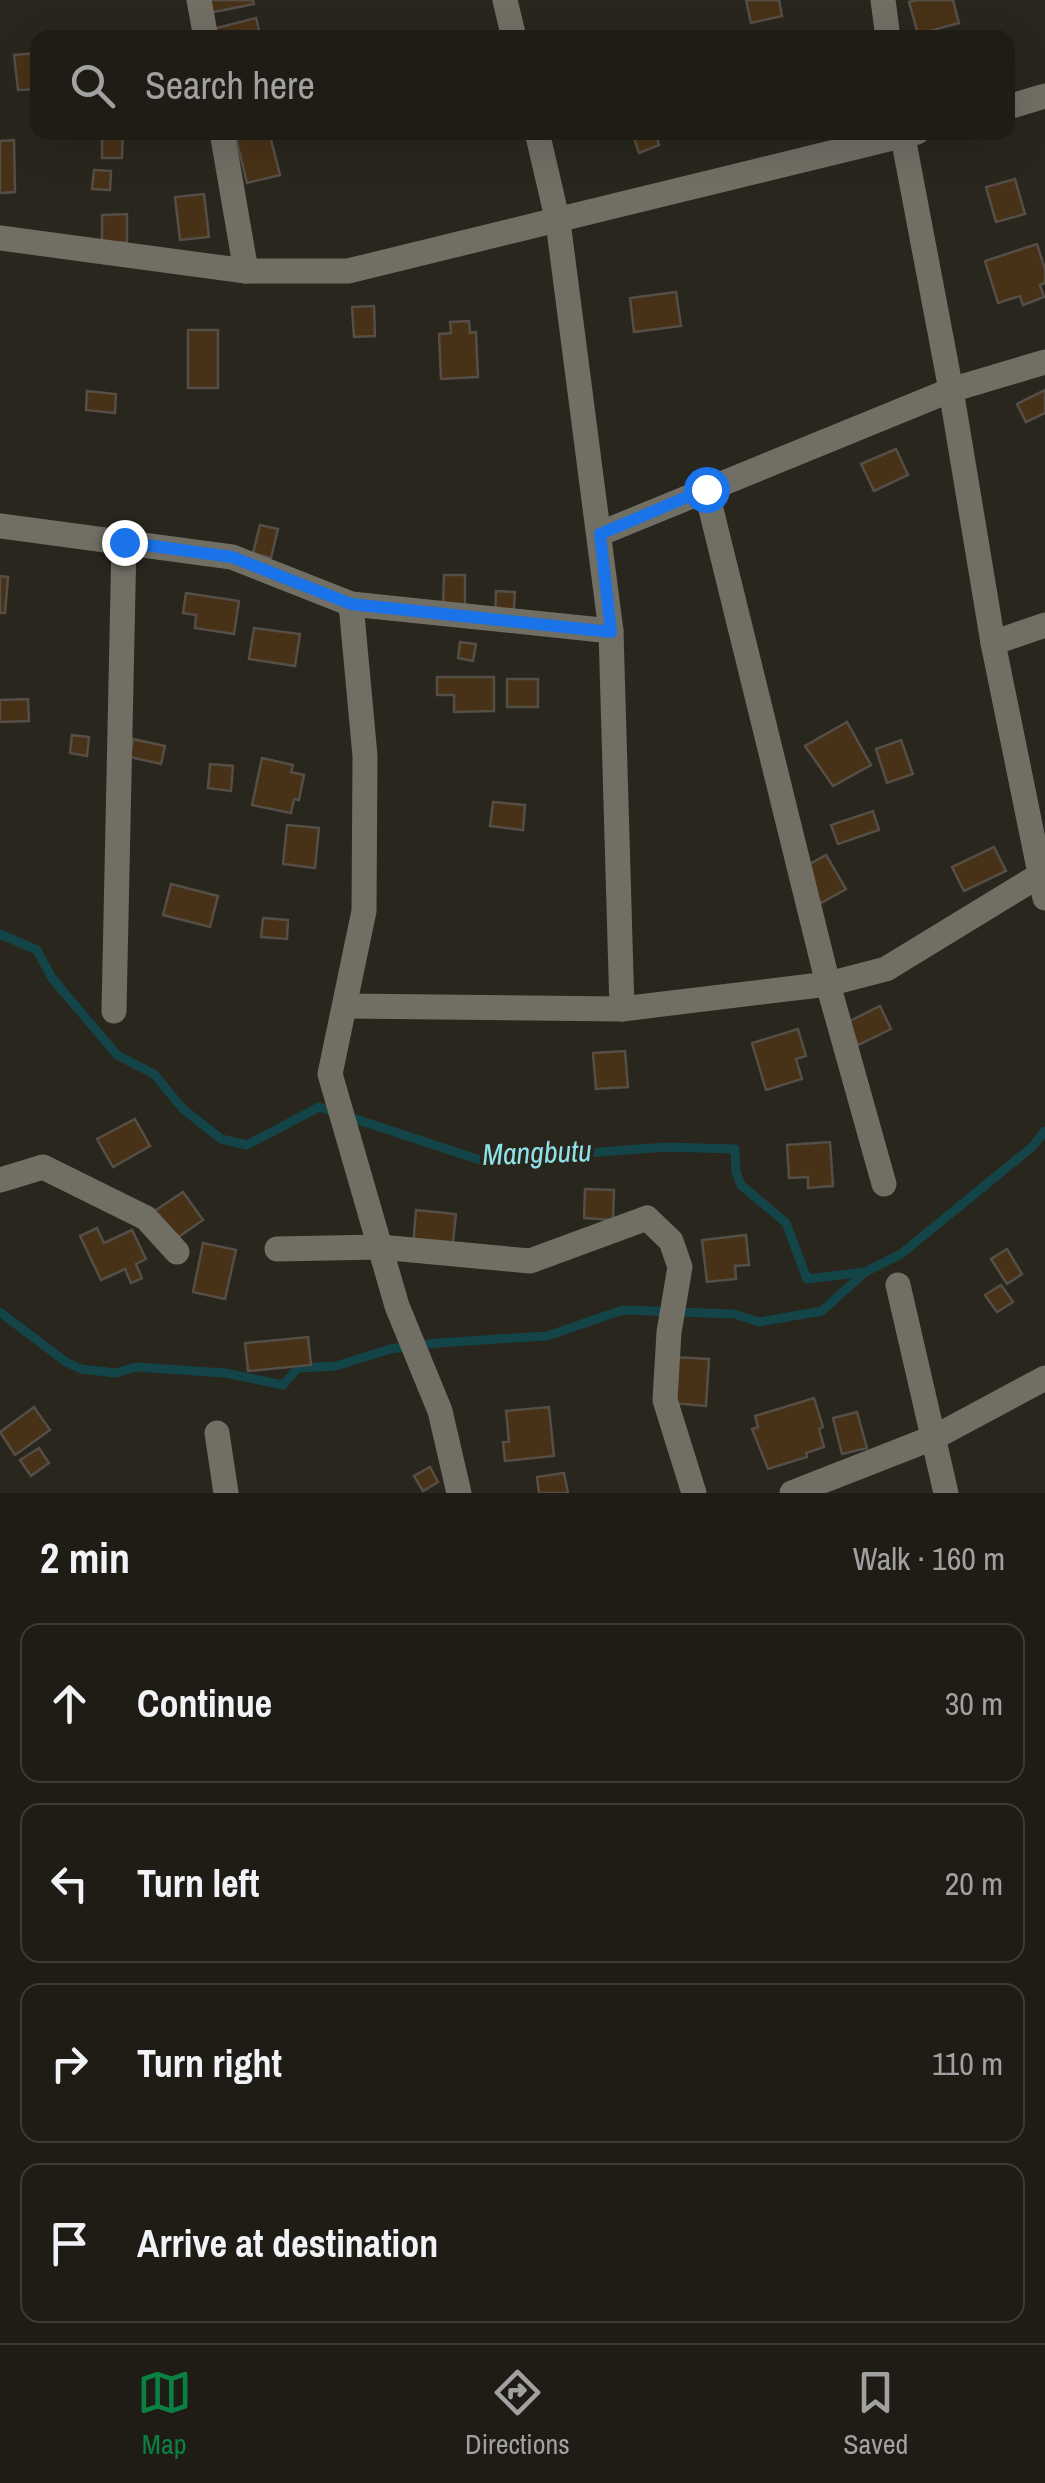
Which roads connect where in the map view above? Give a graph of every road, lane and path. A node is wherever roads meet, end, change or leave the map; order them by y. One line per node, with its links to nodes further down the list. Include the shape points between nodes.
1 (199, 0): 4 (street)
2 (505, 0): 5 (street)
3 (882, 0): 6 (street)
4 (205, 30)
5 (512, 30)
6 (887, 30)
7 (1045, 96): 8 (street)
8 (1015, 105)
9 (223, 140): 15 (street)
10 (539, 140): 13 (street)
11 (884, 140): 13 (street)
12 (909, 140): 17 (street)
13 (558, 222): 15 (street, via 348,271); 20 (street)
14 (0, 238): 15 (street)
15 (246, 271)
16 (1045, 362): 17 (street)
17 (952, 390): 18 (street); 25 (street)
18 (706, 489): 20 (street); 27 (street)
19 (0, 526): 21 (street)
20 (600, 534): 24 (street)
21 (124, 542): 22 (street, via 232,557); 30 (street)
22 (351, 604): 24 (street); 28 (street, via 365,756 364,911)
23 (1045, 626): 25 (street)
24 (611, 632): 29 (street)
25 (994, 643): 26 (street)
26 (1043, 881): 27 (street, via 886,969)
27 (828, 984): 29 (street); 32 (street)
28 (344, 1006): 29 (street); 33 (street, via 330,1074)
29 (622, 1009)
30 (114, 1011)
31 (0, 1180): 35 (street, via 43,1166 146,1218)
32 (884, 1184)
33 (380, 1246): 34 (street); 41 (street, via 396,1306 440,1412); 42 (street, via 530,1262 647,1218 671,1241 680,1267 665,1400)
34 (277, 1249)
35 (177, 1252)
36 (898, 1285): 39 (street)
37 (1045, 1378): 39 (street)
38 (217, 1433): 40 (street)
39 (935, 1438): 43 (street); 44 (street)
40 (226, 1493)
41 (458, 1493)
42 (694, 1493)
43 (792, 1493)
44 (946, 1493)

